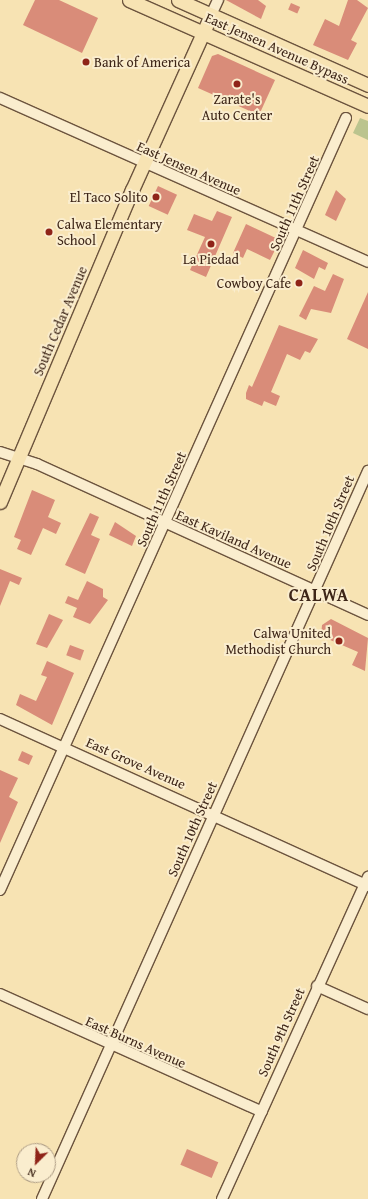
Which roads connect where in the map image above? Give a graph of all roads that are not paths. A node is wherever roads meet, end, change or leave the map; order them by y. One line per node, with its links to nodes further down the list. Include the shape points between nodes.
1 (129, 0): 5 (main road, East Jensen Avenue Bypass)
2 (178, 0): 4 (main road, East Jensen Avenue Bypass)
3 (218, 0): 4 (street, South Cedar Avenue)
4 (211, 15): 5 (main road, South Cedar Avenue); 6 (main road, East Jensen Avenue Bypass)
5 (204, 33): 8 (main road, East Jensen Avenue Bypass); 10 (main road, South Cedar Avenue)
6 (368, 84)
7 (0, 98): 10 (street, East Jensen Avenue)
8 (368, 106)
9 (346, 118): 11 (street, South 11th Street)
10 (145, 164): 11 (street, East Jensen Avenue); 14 (main road, South Cedar Avenue)
11 (298, 231): 12 (street, East Jensen Avenue); 17 (street, South 11th Street)
12 (368, 262)
13 (0, 452): 14 (street, East Kaviland Avenue)
14 (19, 459): 16 (main road, South Cedar Avenue); 17 (street, East Kaviland Avenue)
15 (368, 471): 18 (street, South 10th Street)
16 (0, 502)
17 (166, 524): 18 (street, East Kaviland Avenue); 21 (street, South 11th Street)
18 (316, 592): 19 (street, East Kaviland Avenue); 22 (street, South 10th Street)
19 (368, 615)
20 (0, 719): 21 (street, East Grove Avenue)
21 (63, 746): 22 (street, East Grove Avenue); 24 (street, South 11th Street)
22 (213, 813): 23 (street, East Grove Avenue); 28 (street, South 10th Street)
23 (367, 882): 25 (street, South 9th Street)
24 (0, 890)
25 (317, 986): 27 (street); 29 (street, South 9th Street)
26 (0, 994): 28 (street, East Burns Avenue)
27 (368, 1008)
28 (111, 1046): 29 (street, East Burns Avenue); 31 (street, South 10th Street)
29 (262, 1112): 30 (street, South 9th Street)
30 (226, 1198)
31 (42, 1199)

